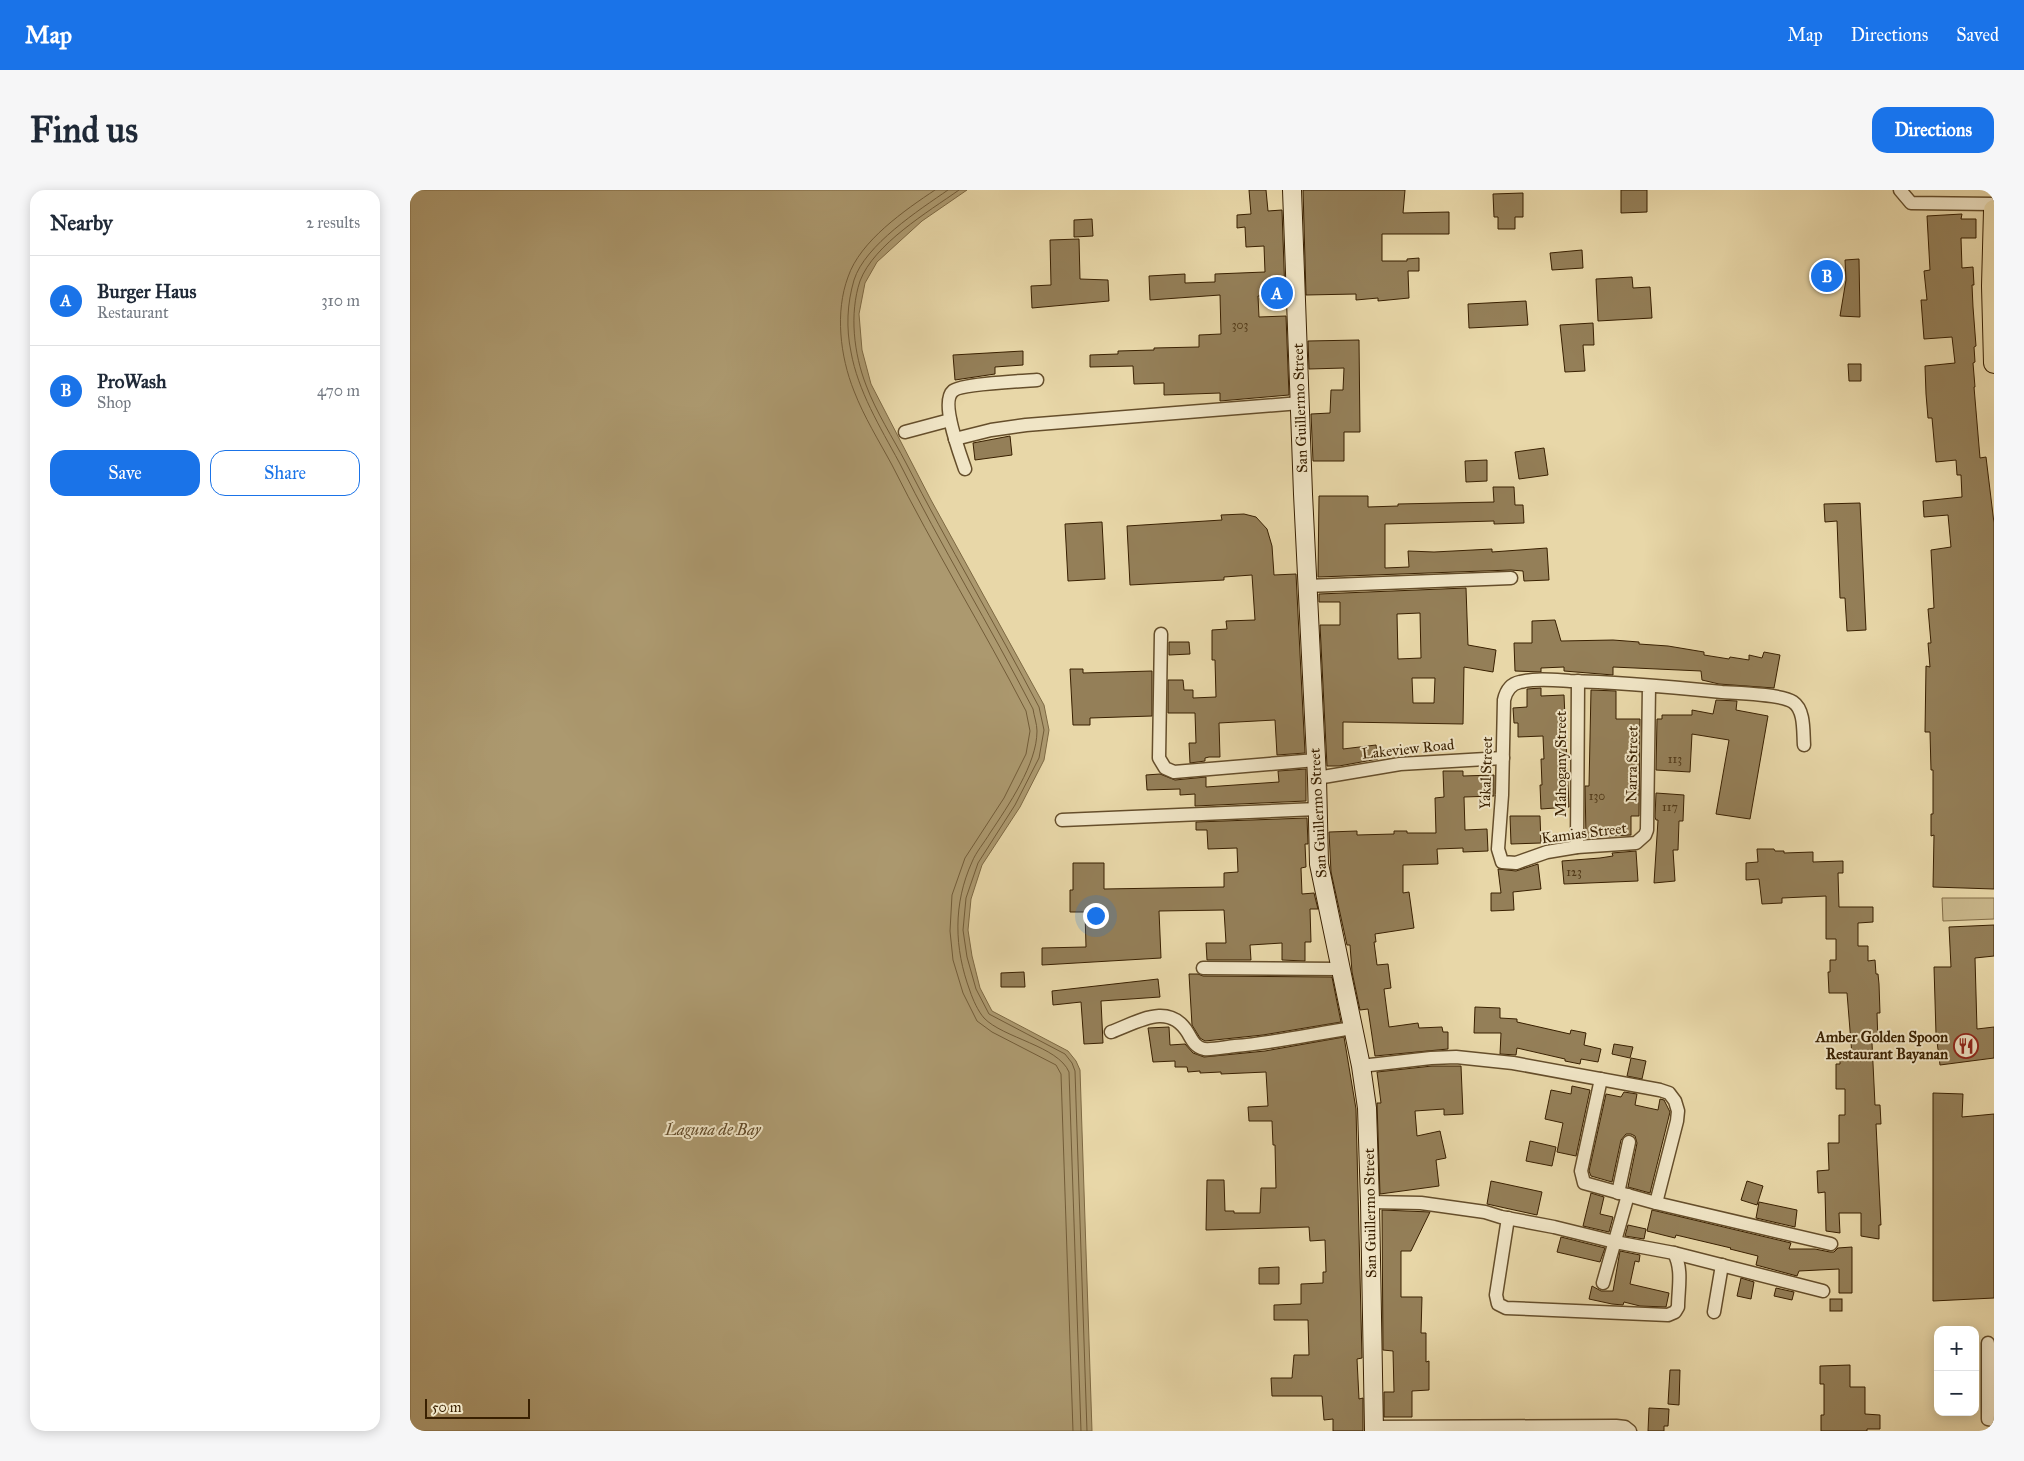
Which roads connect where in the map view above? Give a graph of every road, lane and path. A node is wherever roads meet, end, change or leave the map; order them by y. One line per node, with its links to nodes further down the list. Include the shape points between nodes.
1 (1292, 190): 7 (main road, San Guillermo Street)
2 (1900, 190): 3 (street, via 1910,203)
3 (1994, 204)
4 (1994, 210): 5 (highway)
5 (1994, 363)
6 (1037, 380): 8 (street, via 953,390 948,403)
7 (1300, 403): 10 (street, via 1018,426); 13 (main road, San Guillermo Street)
8 (950, 420): 9 (street); 10 (street)
9 (905, 432)
10 (955, 439): 11 (street)
11 (965, 469)
12 (1511, 578): 13 (street)
13 (1307, 586): 19 (main road, San Guillermo Street)
14 (1161, 634): 19 (street, Lakeview Road, via 1159,758 1165,768 1174,772)
15 (1578, 681): 16 (street); 18 (street, Yakal Street, via 1529,680 1518,682 1506,691); 23 (street, Mahogany Street)
16 (1650, 686): 17 (street, via 1787,699 1794,702 1801,712); 22 (street, Narra Street, via 1647,830)
17 (1804, 745)
18 (1503, 758): 19 (street, Lakeview Road); 24 (street, Yakal Street, via 1498,849)
19 (1316, 769): 20 (main road, San Guillermo Street)
20 (1317, 809): 21 (street); 26 (main road, San Guillermo Street, via 1322,886)
21 (1062, 820)
22 (1641, 840): 23 (street, Kamias Street)
23 (1577, 848): 24 (street, Kamias Street, via 1547,852 1516,863)
24 (1502, 862)
25 (1203, 968): 26 (street)
26 (1340, 969): 27 (main road, San Guillermo Street)
27 (1352, 1028): 28 (street, via 1209,1049 1195,1045 1182,1023 1174,1017 1152,1016); 29 (main road, San Guillermo Street)
28 (1111, 1032)
29 (1361, 1066): 30 (street, via 1456,1057 1513,1063); 33 (main road, San Guillermo Street, via 1367,1116)
30 (1601, 1079): 32 (street, via 1582,1179 1587,1185); 34 (street, via 1660,1090 1675,1101 1677,1121)
31 (1629, 1142): 32 (street)
32 (1623, 1194): 34 (street); 36 (street)
33 (1370, 1202): 35 (street, via 1448,1206); 45 (main road, San Guillermo Street)
34 (1656, 1203): 37 (street)
35 (1508, 1218): 36 (street); 38 (street, via 1496,1295 1498,1304 1506,1308 1668,1315 1676,1312 1678,1307 1679,1270)
36 (1615, 1242): 38 (street); 40 (street)
37 (1831, 1244)
38 (1674, 1253): 39 (street)
39 (1722, 1265): 41 (street); 42 (street)
40 (1603, 1283)
41 (1823, 1291)
42 (1714, 1312)
43 (1988, 1343): 44 (street, via 1988,1419)
44 (1994, 1420)
45 (1374, 1429): 46 (street, via 1616,1426)
46 (1630, 1431)

